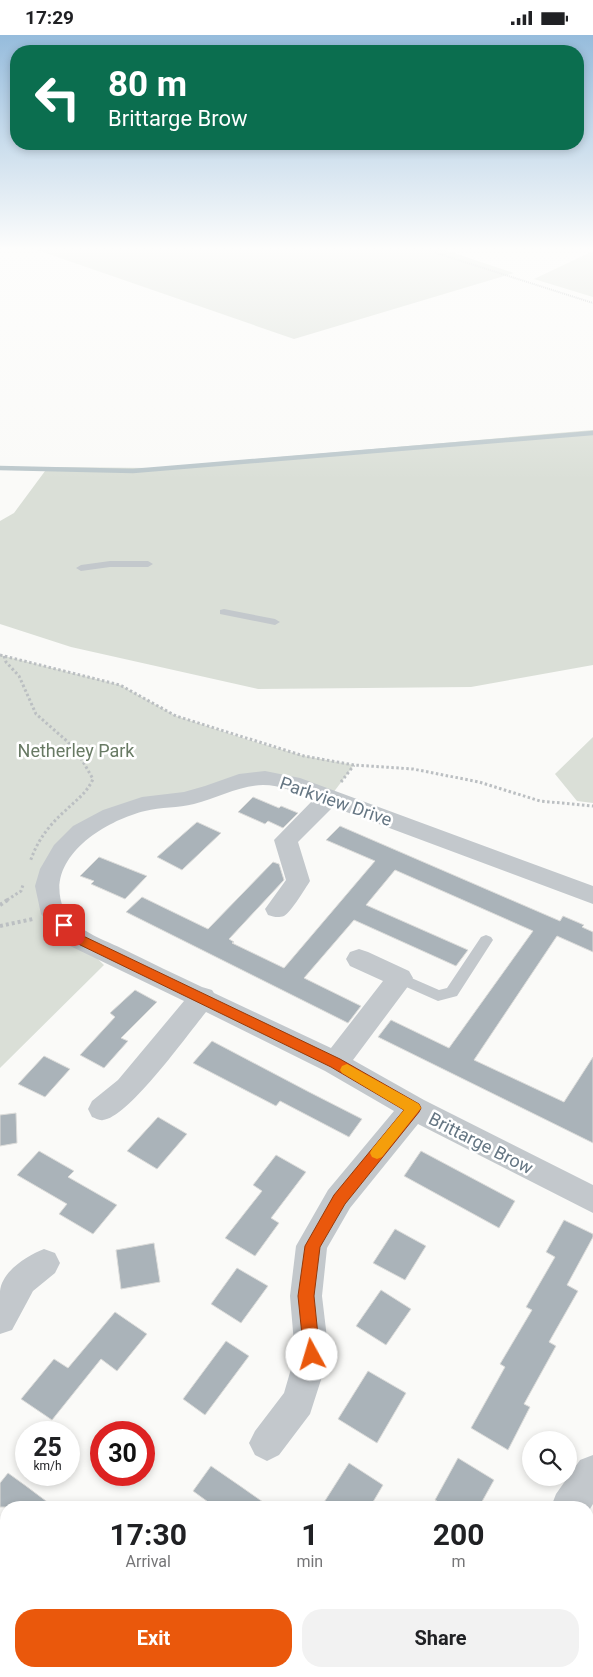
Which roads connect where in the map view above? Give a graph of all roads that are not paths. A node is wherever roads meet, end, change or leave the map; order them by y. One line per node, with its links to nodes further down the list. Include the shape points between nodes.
1 (148, 564): 2 (lane)
2 (81, 568)
3 (224, 612): 4 (lane)
4 (275, 622)
5 (330, 797): 6 (street, Parkview Drive); 7 (street, via 286,840 298,881); 8 (street, Parkview Drive, via 292,783 265,778 239,781 184,799 142,804 111,815 81,831 36,884)
6 (593, 895)
7 (277, 909)
8 (53, 914): 12 (street, Brittarge Brow, via 75,937)
9 (486, 940): 11 (lane, via 452,992 438,996)
10 (359, 959): 11 (street)
11 (400, 978): 13 (street)
12 (202, 997): 13 (street, Brittarge Brow); 15 (street, via 128,1088)
13 (336, 1063): 14 (street, Brittarge Brow)
14 (414, 1108): 16 (street, Brittarge Brow); 19 (street, via 339,1199 312,1246 306,1296 312,1355 298,1402)
15 (102, 1109)
16 (593, 1200)
17 (44, 1263): 18 (street, via 22,1281)
18 (0, 1319)
19 (267, 1443)
20 (593, 1473): 21 (street)
21 (572, 1501)

